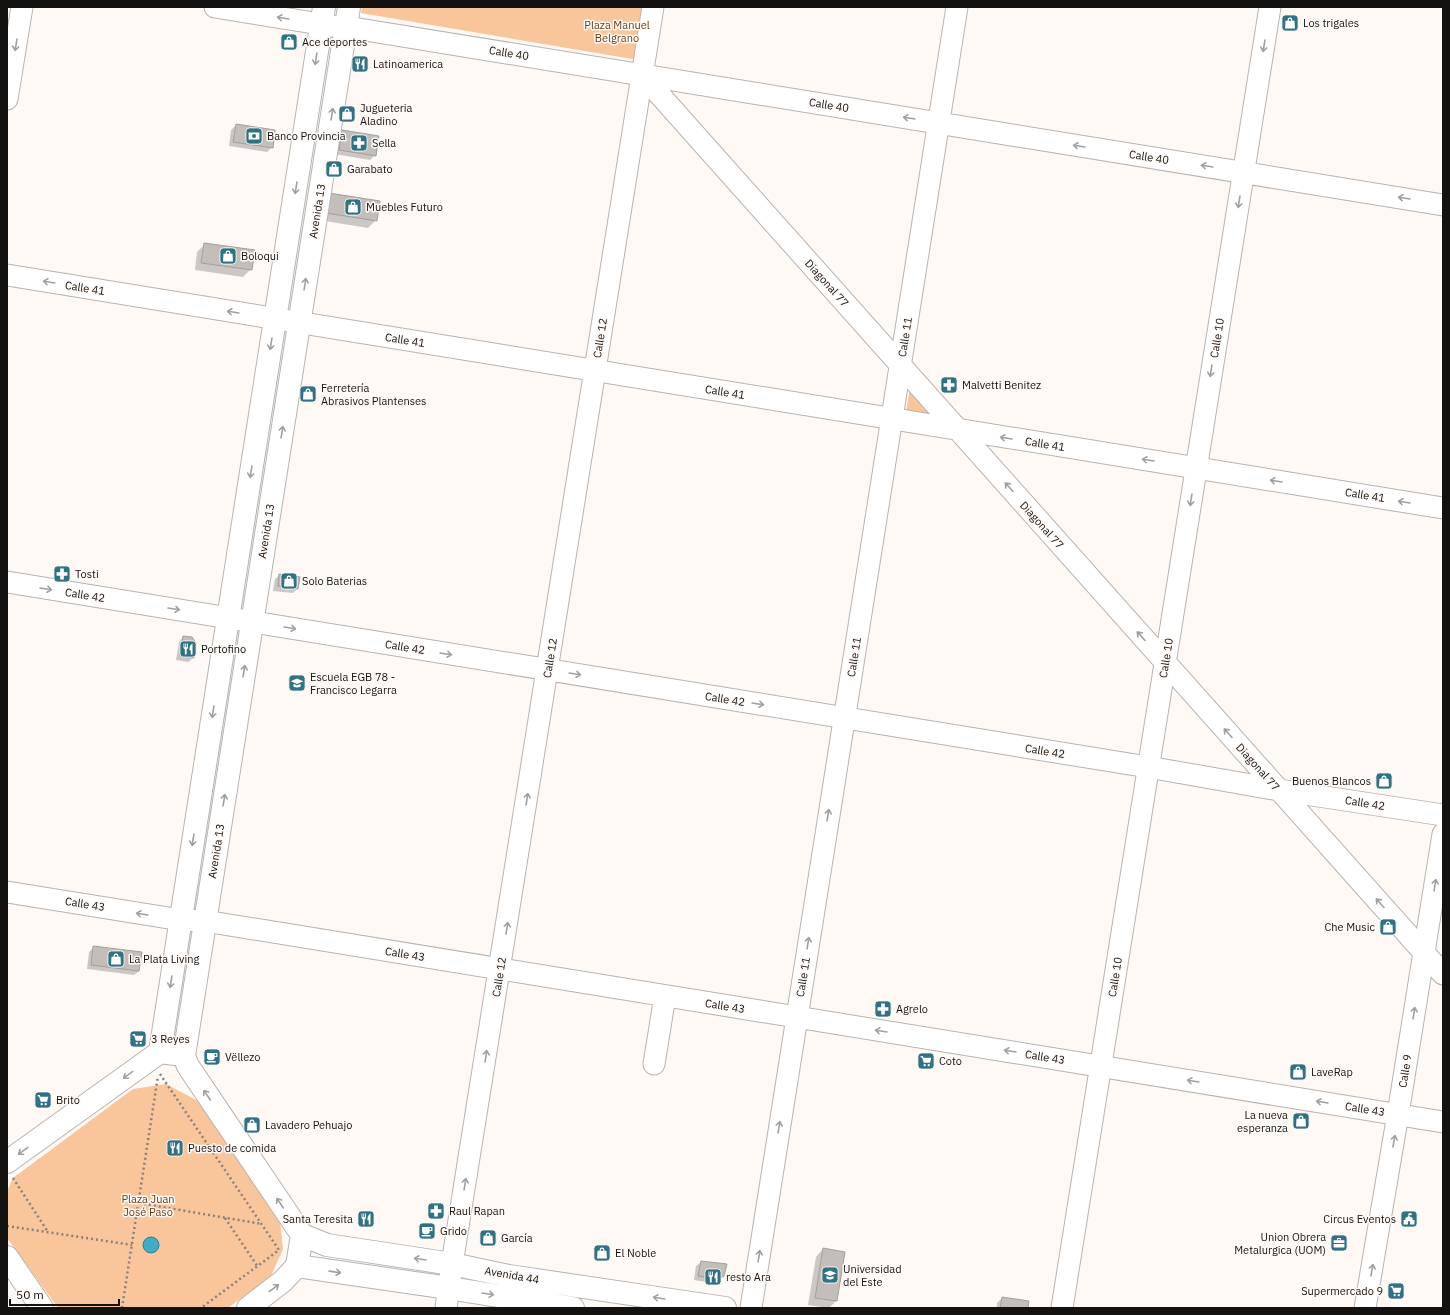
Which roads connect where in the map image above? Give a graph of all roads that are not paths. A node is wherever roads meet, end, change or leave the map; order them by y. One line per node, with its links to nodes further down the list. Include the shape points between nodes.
1 (22, 7): 10 (street, one-way to 10)
2 (215, 7): 7 (street, Calle 40, one-way to 2)
3 (349, 7): 8 (main road, Avenida 13)
4 (653, 7): 9 (street, Calle 12)
5 (957, 7): 11 (street, Calle 11)
6 (1270, 7): 12 (street, Calle 10, one-way to 12)
7 (323, 16): 8 (street, Calle 40); 15 (main road, one-way to 15)
8 (345, 28): 9 (street, Calle 40); 16 (main road, Avenida 13, one-way to 8)
9 (642, 75): 11 (street, Calle 40, one-way to 9); 17 (street, Diagonal 77); 18 (street, Calle 12)
10 (7, 99)
11 (939, 123): 12 (street, Calle 40, one-way to 11); 17 (street, Calle 11)
12 (1243, 172): 13 (street, Calle 40, one-way to 12); 21 (street, Calle 10, one-way to 21)
13 (1443, 205)
14 (7, 275): 15 (street, Calle 41, one-way to 14)
15 (275, 318): 16 (street, Calle 41); 24 (main road, one-way to 24)
16 (299, 322): 18 (street, Calle 41); 25 (main road, Avenida 13, one-way to 16)
17 (900, 365): 19 (street, Calle 11); 20 (street, Diagonal 77)
18 (595, 371): 19 (street, Calle 41); 27 (street, Calle 12)
19 (892, 419): 20 (street, Calle 41); 28 (street, Calle 11)
20 (959, 430): 21 (street, Calle 41, one-way to 20); 26 (street, Diagonal 77, one-way to 20)
21 (1196, 468): 22 (street, Calle 41, one-way to 21); 26 (street, Calle 10, one-way to 26)
22 (1443, 508)
23 (7, 582): 24 (street, Calle 42, one-way to 24)
24 (228, 618): 25 (street, Calle 42); 34 (main road, one-way to 34)
25 (252, 622): 27 (street, Calle 42, one-way to 27); 35 (main road, Avenida 13, one-way to 25)
26 (1165, 663): 29 (street, Calle 10); 30 (street, Diagonal 77, one-way to 26)
27 (548, 670): 28 (street, Calle 42, one-way to 28); 37 (street, Calle 12, one-way to 27)
28 (844, 718): 29 (street, Calle 42); 40 (street, Calle 11, one-way to 28)
29 (1148, 767): 30 (street, Calle 42); 44 (street, Calle 10)
30 (1279, 790): 31 (street, Calle 42); 36 (street, Diagonal 77, one-way to 30)
31 (1443, 815)
32 (1443, 834): 36 (street, Calle 9, one-way to 32)
33 (7, 892): 34 (street, Calle 43, one-way to 33)
34 (181, 920): 35 (street, Calle 43); 41 (main road, one-way to 41)
35 (205, 921): 37 (street, Calle 43); 42 (main road, Avenida 13)
36 (1423, 952): 38 (street, Diagonal 77); 45 (street, Calle 9, one-way to 36)
37 (500, 969): 39 (street, Calle 43); 50 (street, Calle 12, one-way to 37)
38 (1443, 974)
39 (665, 996): 40 (street, Calle 43); 43 (street)
40 (796, 1017): 44 (street, Calle 43, one-way to 40); 57 (street, Calle 11, one-way to 40)
41 (160, 1052): 42 (main road); 47 (main road, one-way to 47)
42 (184, 1056): 48 (main road, one-way to 42, via 188,1066)
43 (654, 1064)
44 (1101, 1066): 45 (street, Calle 43, one-way to 44); 58 (street, Calle 10)
45 (1398, 1114): 46 (street, Calle 43); 59 (street, Calle 9, one-way to 45)
46 (1443, 1122)
47 (8, 1167)
48 (302, 1235): 50 (main road, Avenida 44, one-way to 48, via 327,1245); 51 (main road)
49 (7, 1257): 53 (main road)
50 (452, 1264): 52 (street, Calle 12); 56 (main road, Avenida 44, one-way to 50, via 509,1276)
51 (297, 1266): 52 (main road, Avenida 44, one-way to 52); 54 (main road, one-way to 51, via 283,1281)
52 (448, 1298): 55 (main road, Avenida 44, one-way to 55)
53 (42, 1308)
54 (248, 1308)
55 (573, 1308)
56 (725, 1308)
57 (751, 1308)
58 (1062, 1308)
59 (1365, 1308)

